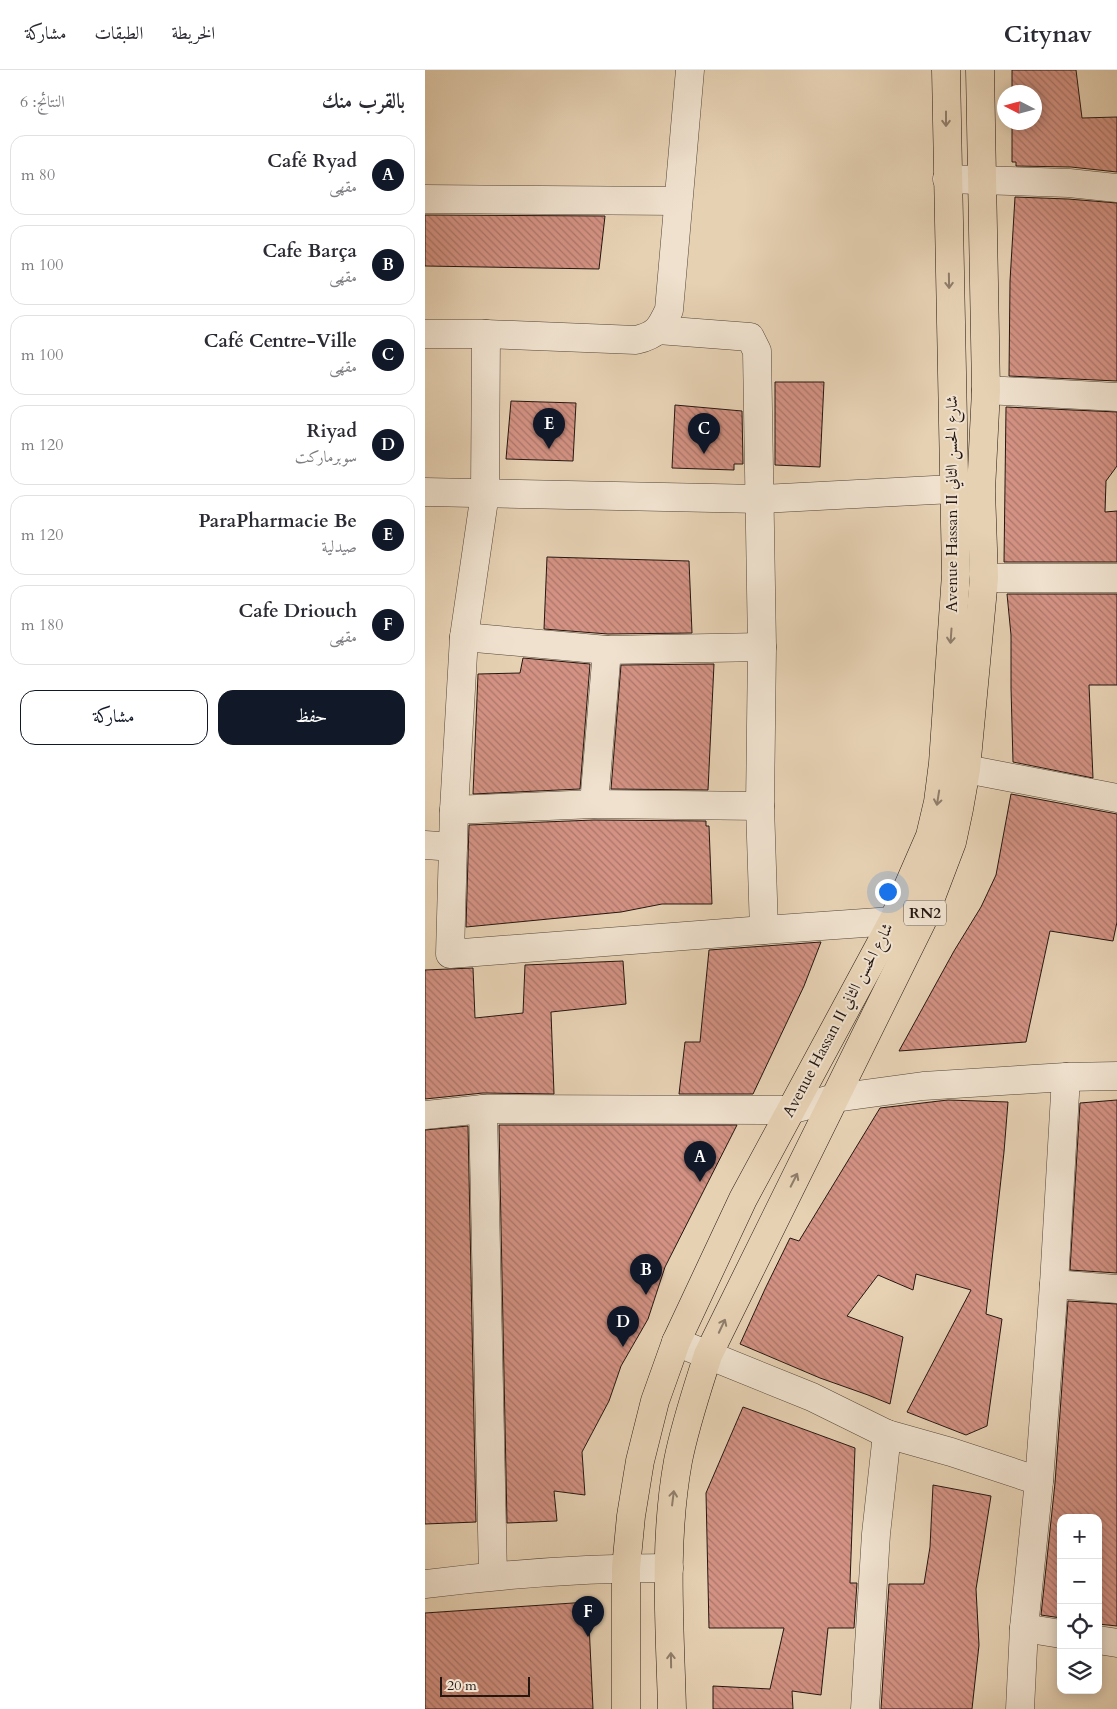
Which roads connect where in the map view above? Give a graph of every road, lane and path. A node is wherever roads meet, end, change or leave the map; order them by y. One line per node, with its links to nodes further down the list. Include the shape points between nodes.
1 (690, 70): 8 (street)
2 (946, 70): 4 (main road, Avenue Hassan II شارع الحسن الثاني / RN2, one-way to 4)
3 (980, 70): 5 (main road, Avenue Hassan II شارع الحسن الثاني / RN2)
4 (947, 179): 5 (street); 14 (main road, Avenue Hassan II شارع الحسن الثاني / RN2, one-way to 14)
5 (983, 179): 6 (street); 12 (main road, Avenue Hassan II شارع الحسن الثاني / RN2)
6 (1117, 188)
7 (425, 199): 8 (street)
8 (677, 201): 9 (street, via 669,310)
9 (658, 330): 11 (street, via 650,337 636,340); 18 (street, via 750,337 757,351)
10 (425, 334): 11 (street)
11 (487, 334): 17 (street)
12 (986, 390): 13 (street); 15 (main road, Avenue Hassan II شارع الحسن الثاني / RN2)
13 (1117, 397)
14 (953, 489): 15 (street); 18 (street); 31 (main road, Avenue Hassan II شارع الحسن الثاني / RN2, one-way to 31, via 956,574 938,802 927,844)
15 (981, 490): 19 (main road, Avenue Hassan II شارع الحسن الثاني / RN2)
16 (425, 492): 17 (street)
17 (485, 493): 18 (street); 21 (street)
18 (760, 499): 22 (street)
19 (984, 578): 20 (street); 24 (main road, Avenue Hassan II شارع الحسن الثاني / RN2)
20 (1117, 578)
21 (464, 637): 23 (street); 28 (street)
22 (762, 647): 23 (street); 27 (street)
23 (607, 650): 26 (street)
24 (966, 769): 25 (street); 32 (main road, Avenue Hassan II شارع الحسن الثاني / RN2, via 952,842)
25 (1117, 798)
26 (595, 804): 27 (street); 28 (street)
27 (760, 806): 33 (street)
28 (454, 810): 30 (street)
29 (425, 845): 30 (street)
30 (453, 847): 33 (street, via 450,954)
31 (893, 921): 32 (street); 33 (street); 38 (main road, Avenue Hassan II شارع الحسن الثاني / RN2)
32 (922, 921): 36 (main road, Avenue Hassan II شارع الحسن الثاني / RN2)
33 (764, 930)
34 (1117, 1076): 35 (street)
35 (1066, 1077): 36 (street, via 923,1086); 40 (street)
36 (835, 1098): 38 (street); 43 (main road, Avenue Hassan II شارع الحسن الثاني / RN2, one-way to 36)
37 (483, 1109): 38 (street); 39 (street); 48 (street)
38 (790, 1110): 42 (main road, Avenue Hassan II شارع الحسن الثاني / RN2, via 743,1199)
39 (425, 1115)
40 (1054, 1284): 41 (street); 45 (street)
41 (1117, 1290)
42 (676, 1342): 43 (street); 46 (main road, Avenue Hassan II شارع الحسن الثاني / RN2, via 655,1401 640,1461)
43 (708, 1355): 44 (street, via 812,1397); 47 (main road, Avenue Hassan II شارع الحسن الثاني / RN2, one-way to 43, via 678,1462)
44 (887, 1434): 45 (street); 56 (street)
45 (1039, 1482): 50 (street)
46 (626, 1568): 47 (street); 48 (street); 54 (main road, Avenue Hassan II شارع الحسن الثاني / RN2)
47 (669, 1568): 55 (main road, Avenue Hassan II شارع الحسن الثاني / RN2, one-way to 47)
48 (493, 1576): 49 (street)
49 (425, 1584)
50 (1024, 1628): 51 (street); 57 (street)
51 (1057, 1633)
52 (1102, 1641): 53 (street)
53 (1117, 1643)
54 (626, 1709)
55 (671, 1709)
56 (865, 1709)
57 (1020, 1709)

